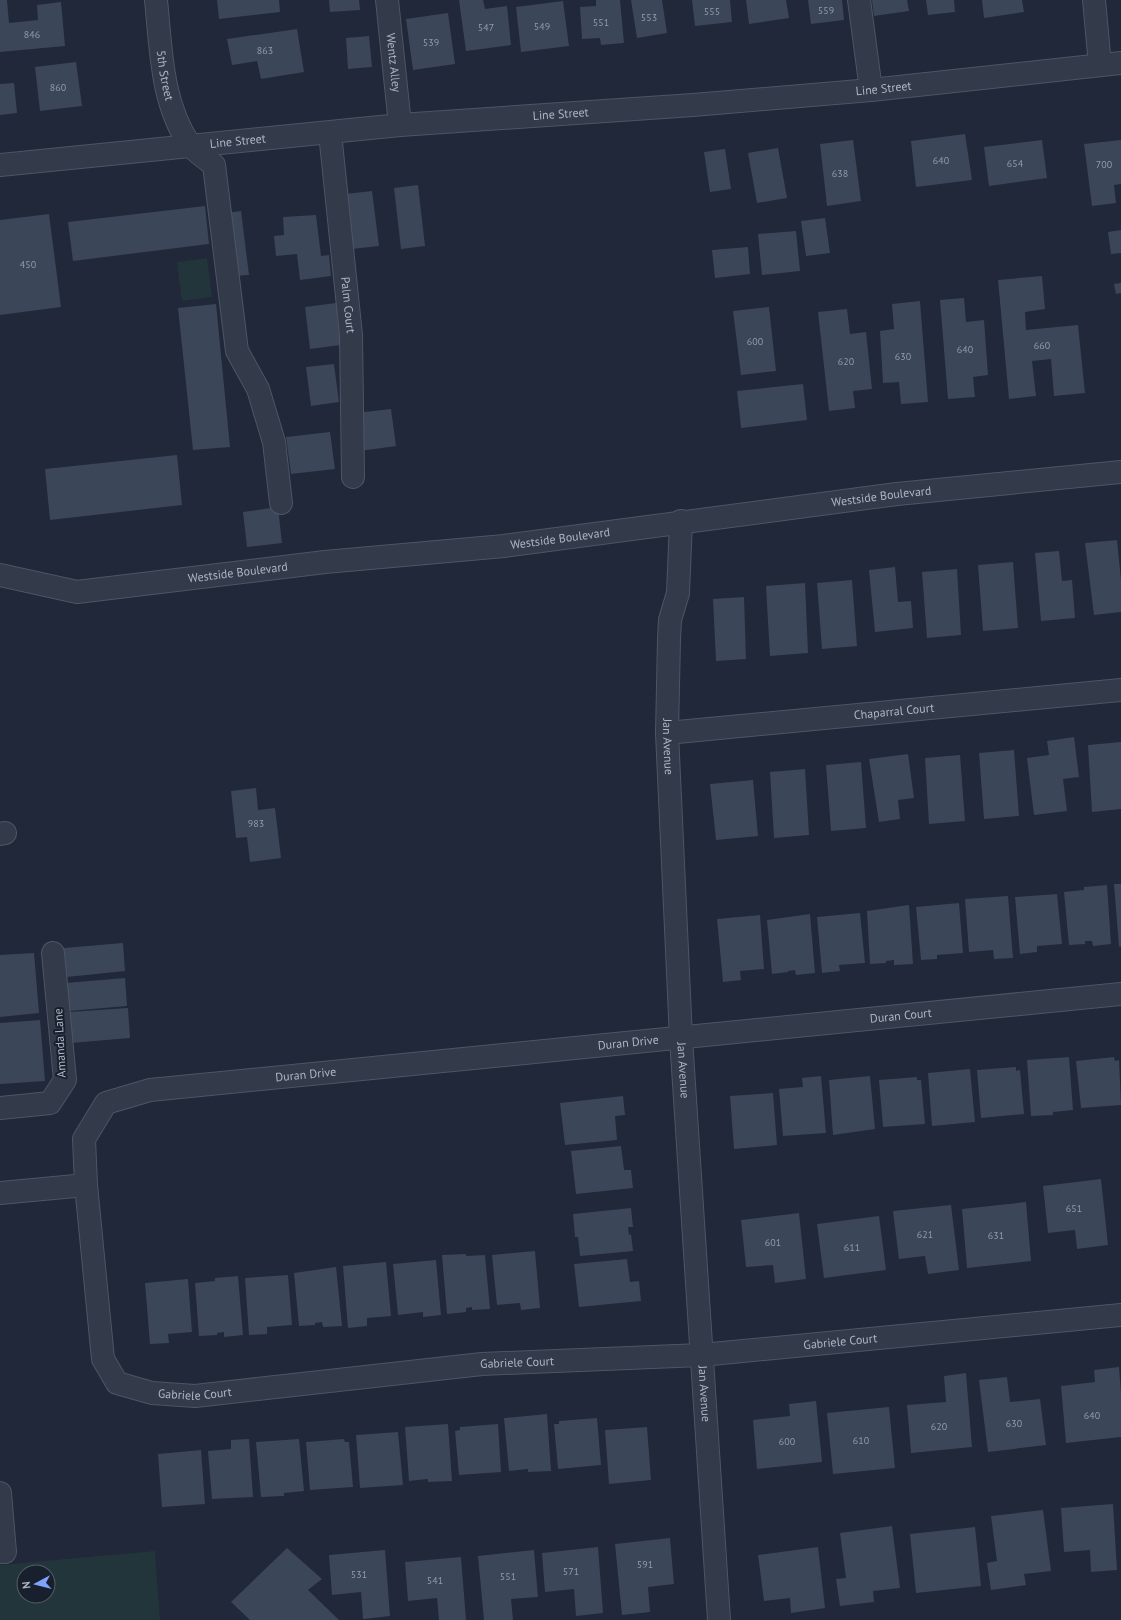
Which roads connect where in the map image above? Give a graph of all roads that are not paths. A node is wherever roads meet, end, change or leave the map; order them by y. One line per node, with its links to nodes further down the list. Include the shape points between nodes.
1 (156, 0): 9 (street, 5th Street, via 167,92)
2 (387, 0): 7 (street, Wentz Alley)
3 (859, 0): 6 (street)
4 (1094, 0): 5 (street)
5 (1111, 64): 6 (street, Line Street)
6 (871, 90): 7 (street, Line Street)
7 (400, 125): 8 (street, Line Street)
8 (330, 133): 9 (street, Line Street); 12 (street, Palm Court, via 351,335)
9 (191, 145): 10 (street, Line Street); 13 (street, via 214,165 237,351 258,389 274,442)
10 (0, 165)
11 (1121, 472): 14 (street, Westside Boulevard, via 897,494)
12 (353, 477)
13 (281, 503)
14 (681, 521): 15 (street, Westside Boulevard, via 504,546 325,562 77,592); 17 (street, Jan Avenue, via 678,593 670,620)
15 (0, 575)
16 (1121, 690): 17 (street, Chaparral Court)
17 (666, 733): 20 (street, Jan Avenue)
18 (53, 954): 21 (street, Amanda Lane, via 65,1080 50,1103)
19 (1121, 994): 20 (street, Duran Court)
20 (681, 1038): 22 (street, Duran Drive, via 150,1090 106,1103 84,1140); 25 (street, Jan Avenue)
21 (0, 1108)
22 (86, 1185): 23 (street); 25 (street, Gabriele Court, via 103,1359 117,1383 152,1393 195,1396 482,1364)
23 (0, 1193)
24 (1121, 1315): 25 (street, Gabriele Court)
25 (701, 1355): 28 (street, Jan Avenue)
26 (0, 1493): 27 (street, via 5,1552)
27 (0, 1552)
28 (719, 1620)

